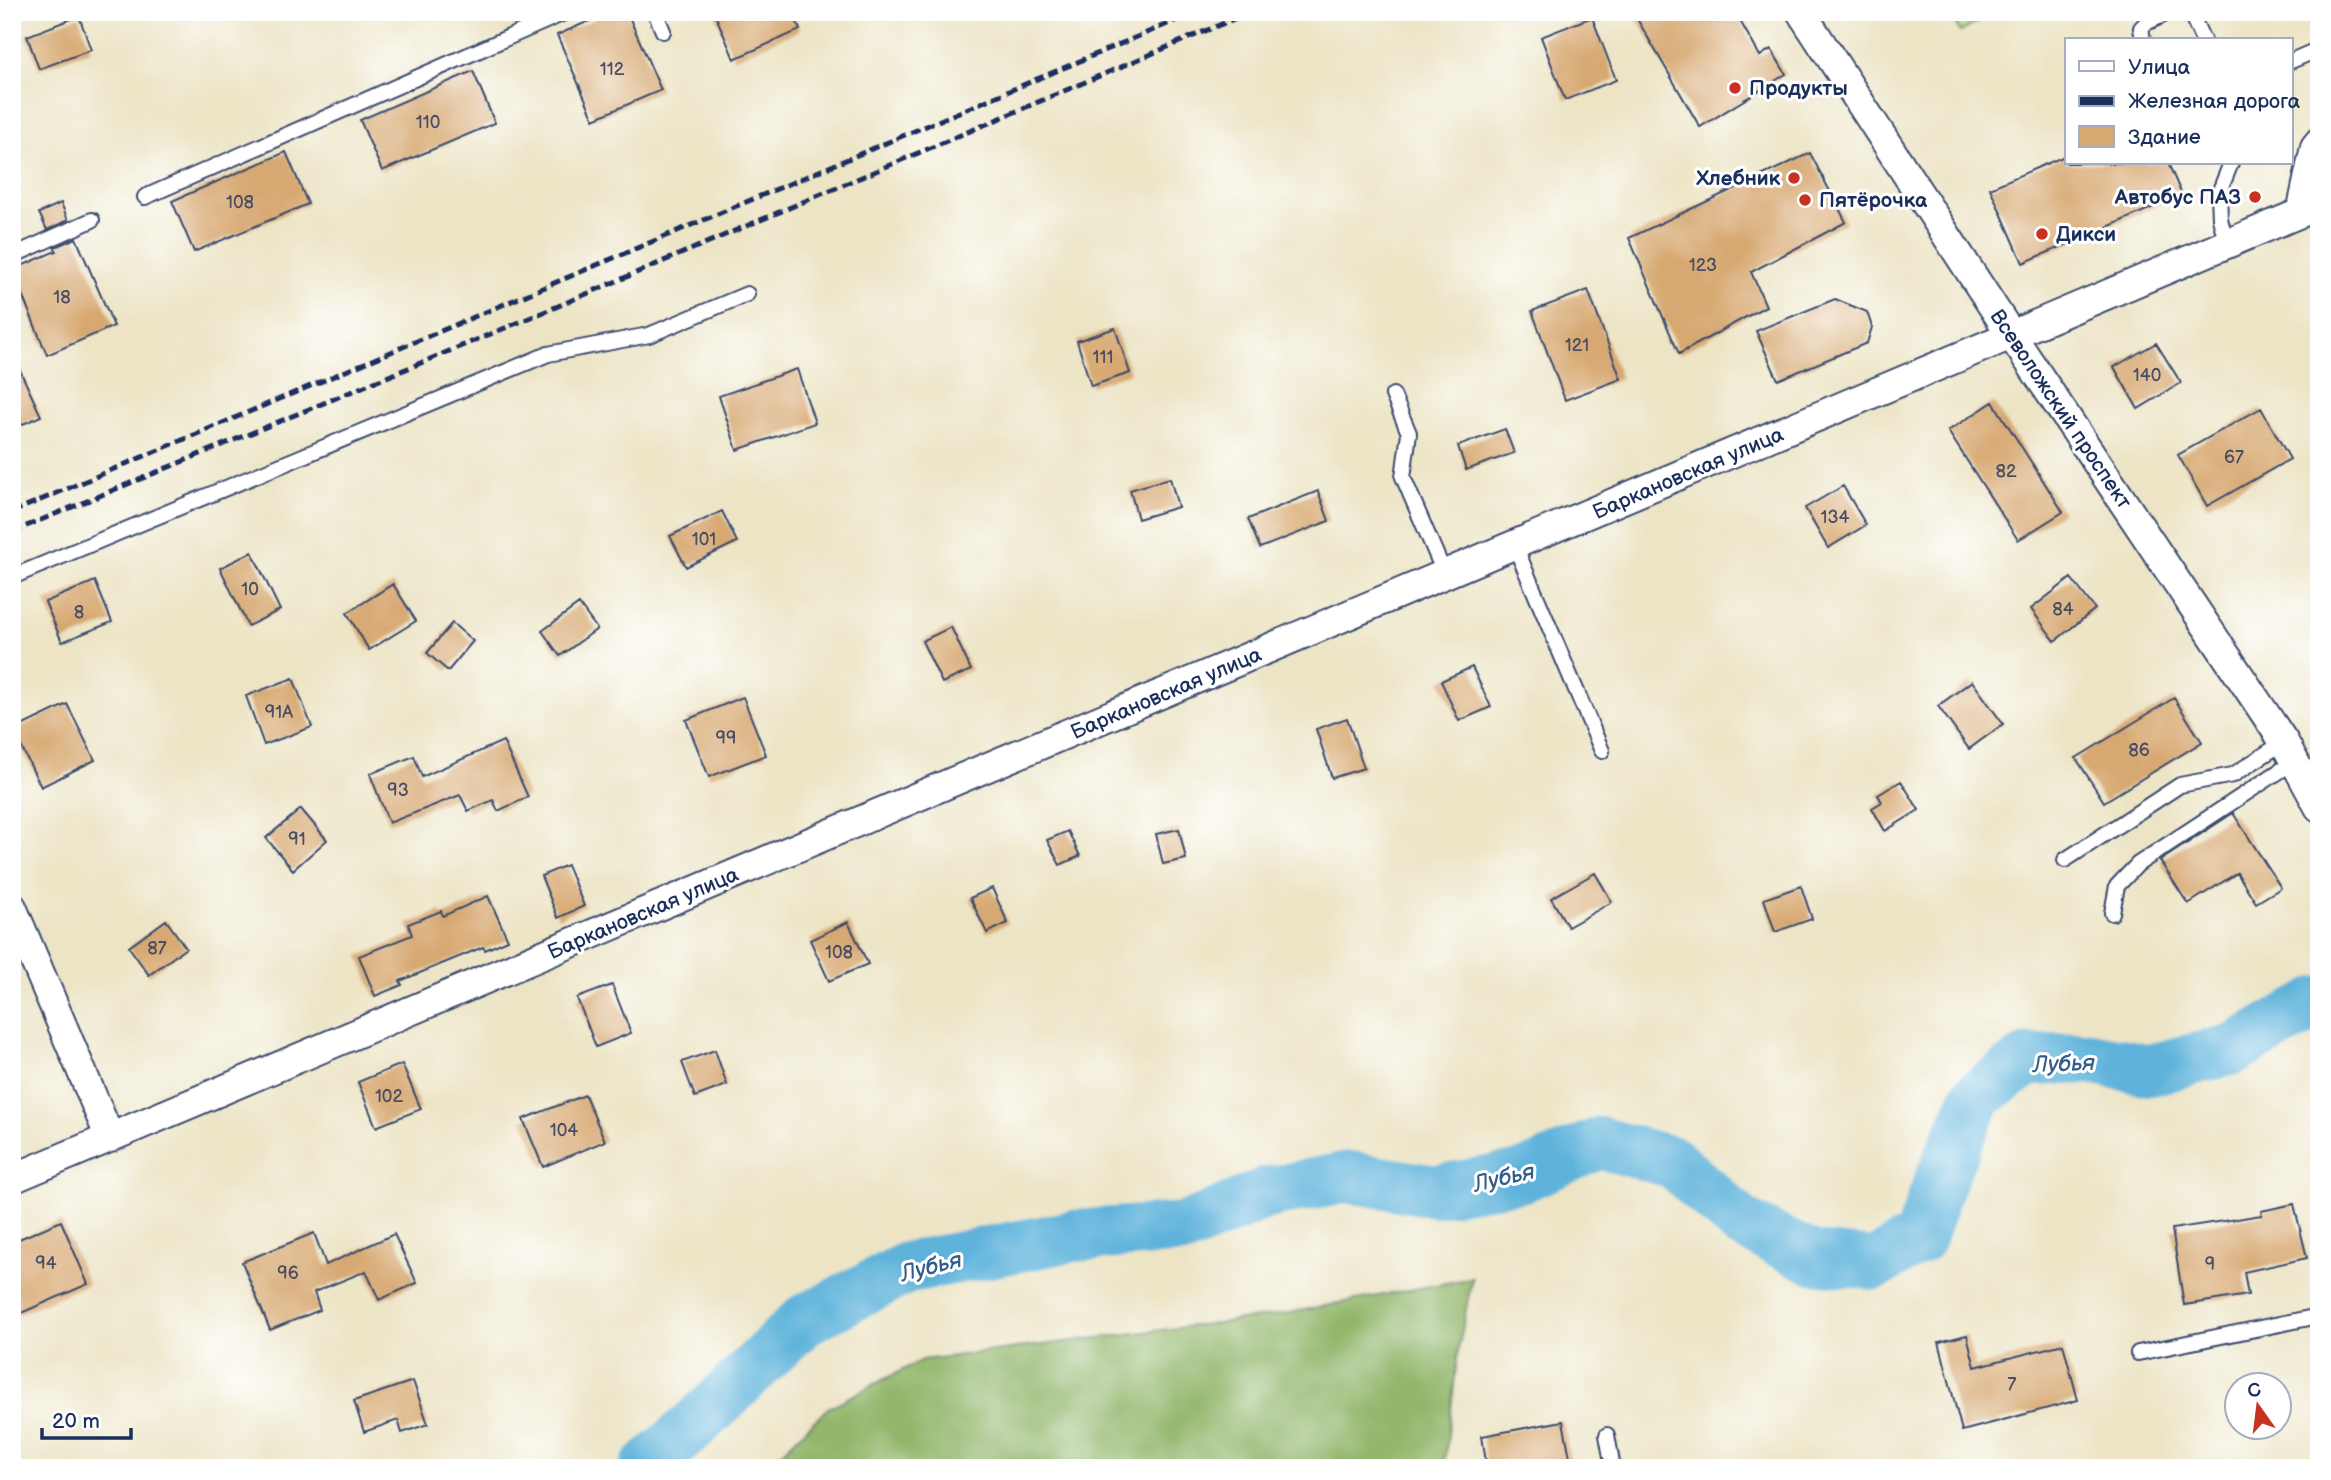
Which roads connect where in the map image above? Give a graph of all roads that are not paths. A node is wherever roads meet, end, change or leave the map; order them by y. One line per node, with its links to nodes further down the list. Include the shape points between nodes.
1 (566, 12): 13 (lane)
2 (654, 12): 6 (lane)
3 (1801, 12): 19 (street, Всеволожский проспект)
4 (2170, 12): 7 (lane, via 2146,23 2141,29)
5 (2190, 12): 8 (lane)
6 (663, 31)
7 (2143, 38)
8 (2202, 38)
9 (2319, 49): 10 (lane)
10 (2292, 61)
11 (2319, 142): 14 (street)
12 (2231, 164): 16 (lane, via 2219,193)
13 (145, 197)
14 (2310, 209): 16 (street, Баркановская улица)
15 (92, 220): 17 (lane)
16 (2227, 245): 19 (street, Баркановская улица)
17 (12, 256)
18 (747, 294): 23 (lane, via 649,335 548,354)
19 (2012, 336): 21 (street, Баркановская улица); 25 (street, Всеволожский проспект)
20 (1393, 395): 22 (lane, via 1409,433 1403,477)
21 (1515, 546): 22 (street, Баркановская улица); 24 (lane)
22 (1445, 575): 30 (street, Баркановская улица)
23 (12, 577)
24 (1602, 751)
25 (2290, 752): 26 (street, Всеволожский проспект); 27 (lane, via 2233,775 2180,785); 29 (lane, via 2137,864 2117,887)
26 (2319, 807)
27 (2066, 860)
28 (12, 907): 30 (street)
29 (2112, 913)
30 (110, 1138): 31 (street, Баркановская улица)
31 (12, 1179)
32 (2319, 1316): 33 (lane)
33 (2138, 1353)
34 (1607, 1435): 35 (lane)
35 (1613, 1468)

